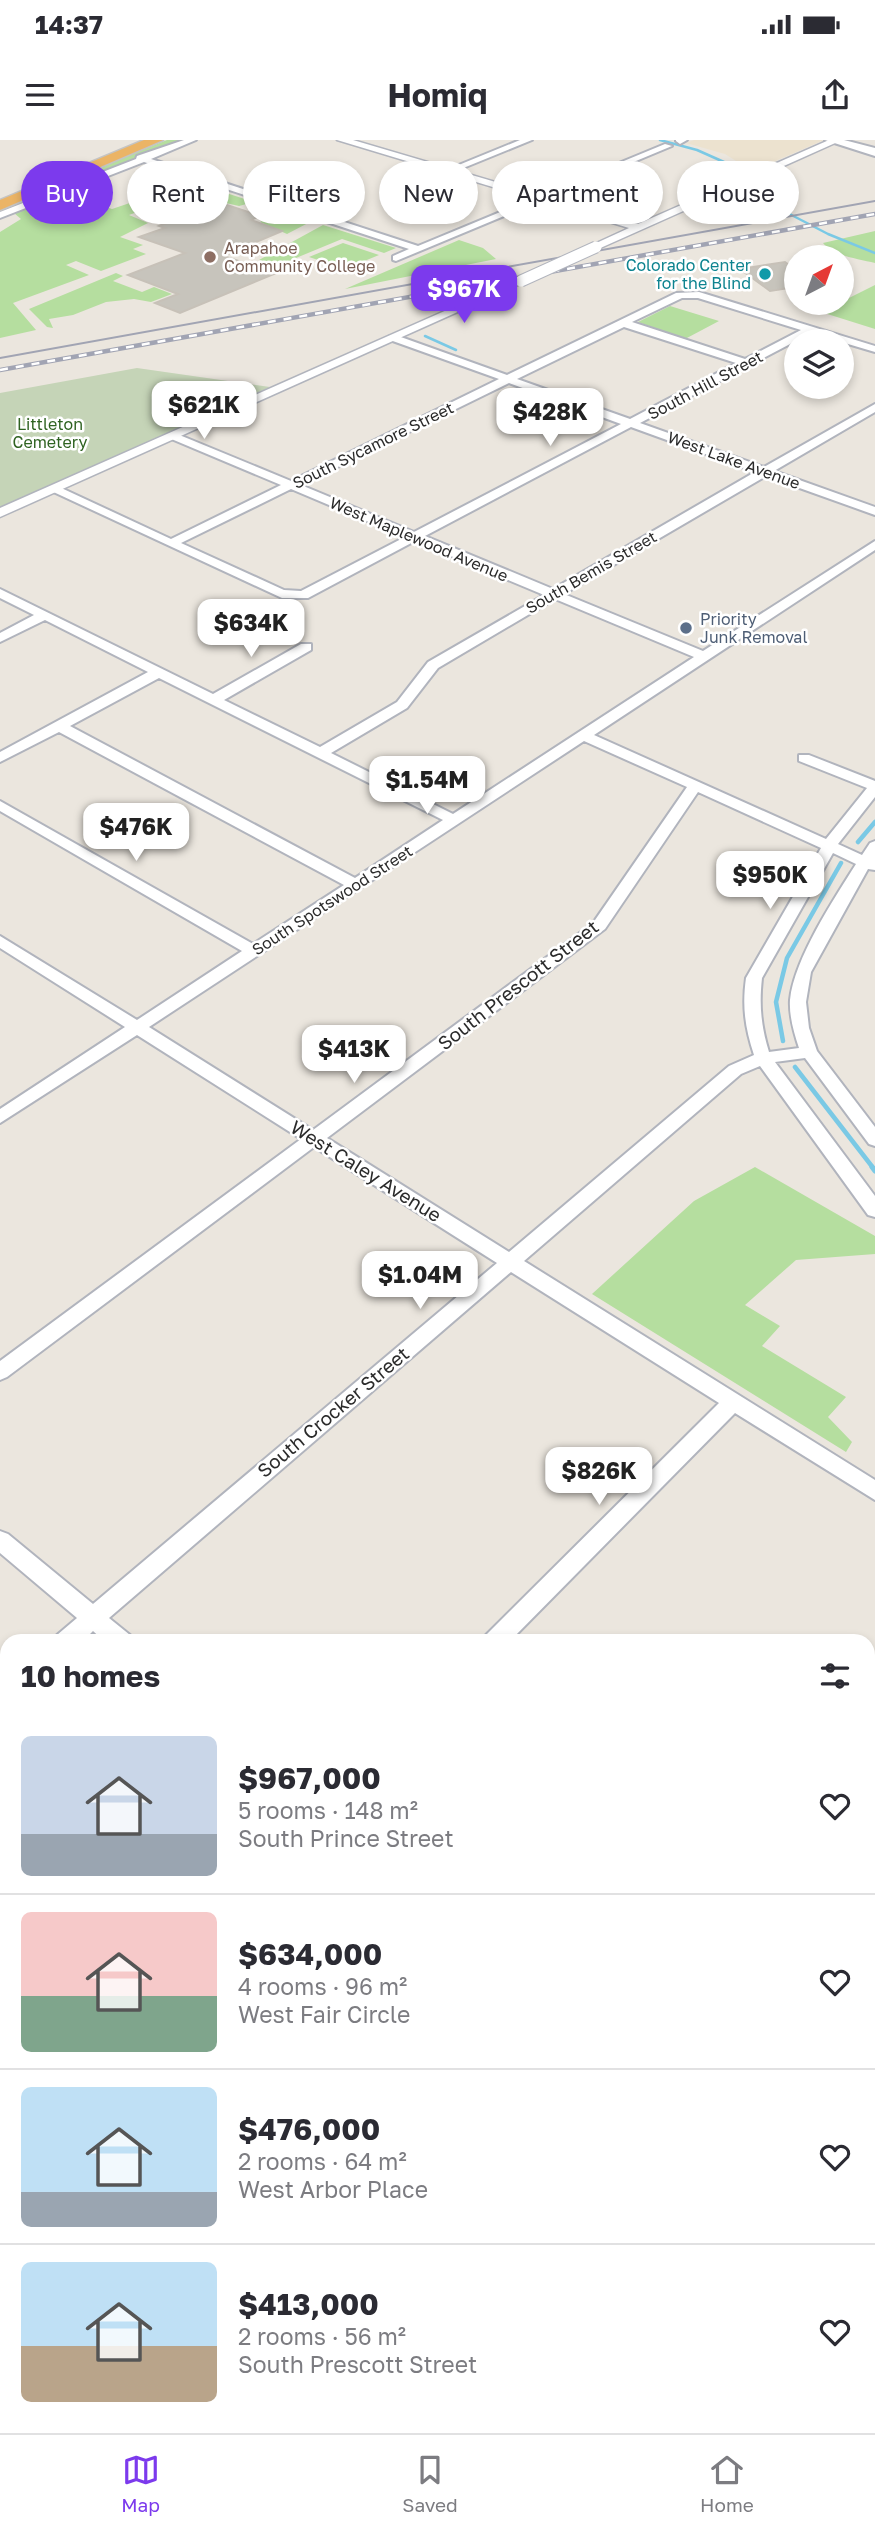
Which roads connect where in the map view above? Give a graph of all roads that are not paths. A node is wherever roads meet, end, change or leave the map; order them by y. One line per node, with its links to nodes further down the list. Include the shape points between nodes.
1 (156, 140): 8 (highway)
2 (164, 140): 8 (highway)
3 (192, 140): 8 (street)
4 (342, 140): 10 (street)
5 (528, 140): 11 (street)
6 (834, 140): 9 (main road); 18 (street)
7 (668, 146): 12 (street)
8 (137, 149): 13 (highway); 14 (highway); 15 (street); 19 (street)
9 (875, 152)
10 (414, 161)
11 (474, 161)
12 (632, 161)
13 (0, 196)
14 (0, 205)
15 (0, 215)
16 (492, 219): 19 (street)
17 (626, 224): 18 (street)
18 (639, 228): 23 (street, bridge)
19 (419, 249): 20 (street)
20 (396, 258)
21 (623, 323): 22 (street, South Sycamore Street, via 688,293); 27 (street); 28 (street, South Sycamore Street)
22 (810, 329)
23 (394, 338): 28 (street, West Lake Avenue); 31 (street)
24 (784, 343): 27 (street, South Hill Street)
25 (854, 343): 26 (street)
26 (875, 349)
27 (746, 363): 30 (street, South Hill Street)
28 (508, 379): 30 (street, West Lake Avenue); 33 (street, South Sycamore Street)
29 (875, 407): 32 (street, South Bemis Street)
30 (631, 424): 32 (street, West Lake Avenue); 37 (street, South Hill Street)
31 (173, 436): 33 (street, West Maplewood Avenue); 34 (street)
32 (765, 471): 35 (street, West Lake Avenue); 41 (street, South Bemis Street)
33 (289, 485): 37 (street, West Maplewood Avenue); 38 (street, South Sycamore Street)
34 (53, 489): 36 (street); 38 (street)
35 (875, 511)
36 (0, 513)
37 (416, 537): 38 (street, South Hill Street, via 303,595 282,594); 41 (street, West Maplewood Avenue)
38 (172, 543)
39 (875, 545): 45 (street, South Spotswood Street)
40 (0, 593): 42 (street)
41 (552, 594): 45 (street, West Maplewood Avenue); 50 (street, South Bemis Street, via 433,665 402,705)
42 (46, 615): 43 (street); 46 (street)
43 (0, 638)
44 (306, 647): 47 (street)
45 (705, 657): 49 (street, South Spotswood Street)
46 (159, 672): 47 (street); 48 (street)
47 (213, 700): 50 (street)
48 (59, 726): 51 (street); 60 (street)
49 (584, 736): 53 (street); 56 (street, South Spotswood Street)
50 (320, 753): 56 (street)
51 (0, 758)
52 (804, 758): 54 (street)
53 (695, 786): 57 (street); 67 (street, South Prescott Street, via 599,926)
54 (875, 786): 57 (street)
55 (0, 805): 62 (street)
56 (454, 820): 60 (street, South Spotswood Street)
57 (829, 846): 59 (street); 65 (street, via 754,978 753,1028)
58 (875, 846): 59 (street)
59 (870, 864): 64 (street, via 803,972 797,1002)
60 (356, 884): 62 (street, South Spotswood Street)
61 (0, 941): 63 (street, West Caley Avenue)
62 (253, 951): 63 (street, South Spotswood Street)
63 (138, 1028): 66 (street, South Spotswood Street); 67 (street, West Caley Avenue)
64 (809, 1052): 65 (street, South Crocker Street); 68 (street)
65 (763, 1058): 69 (street); 70 (street, South Crocker Street, via 735,1070)
66 (2, 1114)
67 (314, 1139): 70 (street, West Caley Avenue); 71 (street, South Prescott Street)
68 (875, 1140)
69 (875, 1210)
70 (510, 1261): 72 (street, West Caley Avenue); 75 (street, South Crocker Street)
71 (0, 1372)
72 (733, 1402): 73 (street, West Caley Avenue); 78 (street)
73 (875, 1491)
74 (0, 1539): 75 (street)
75 (93, 1617): 76 (street, South Crocker Street); 77 (street)
76 (74, 1634)
77 (113, 1634)
78 (502, 1634)

